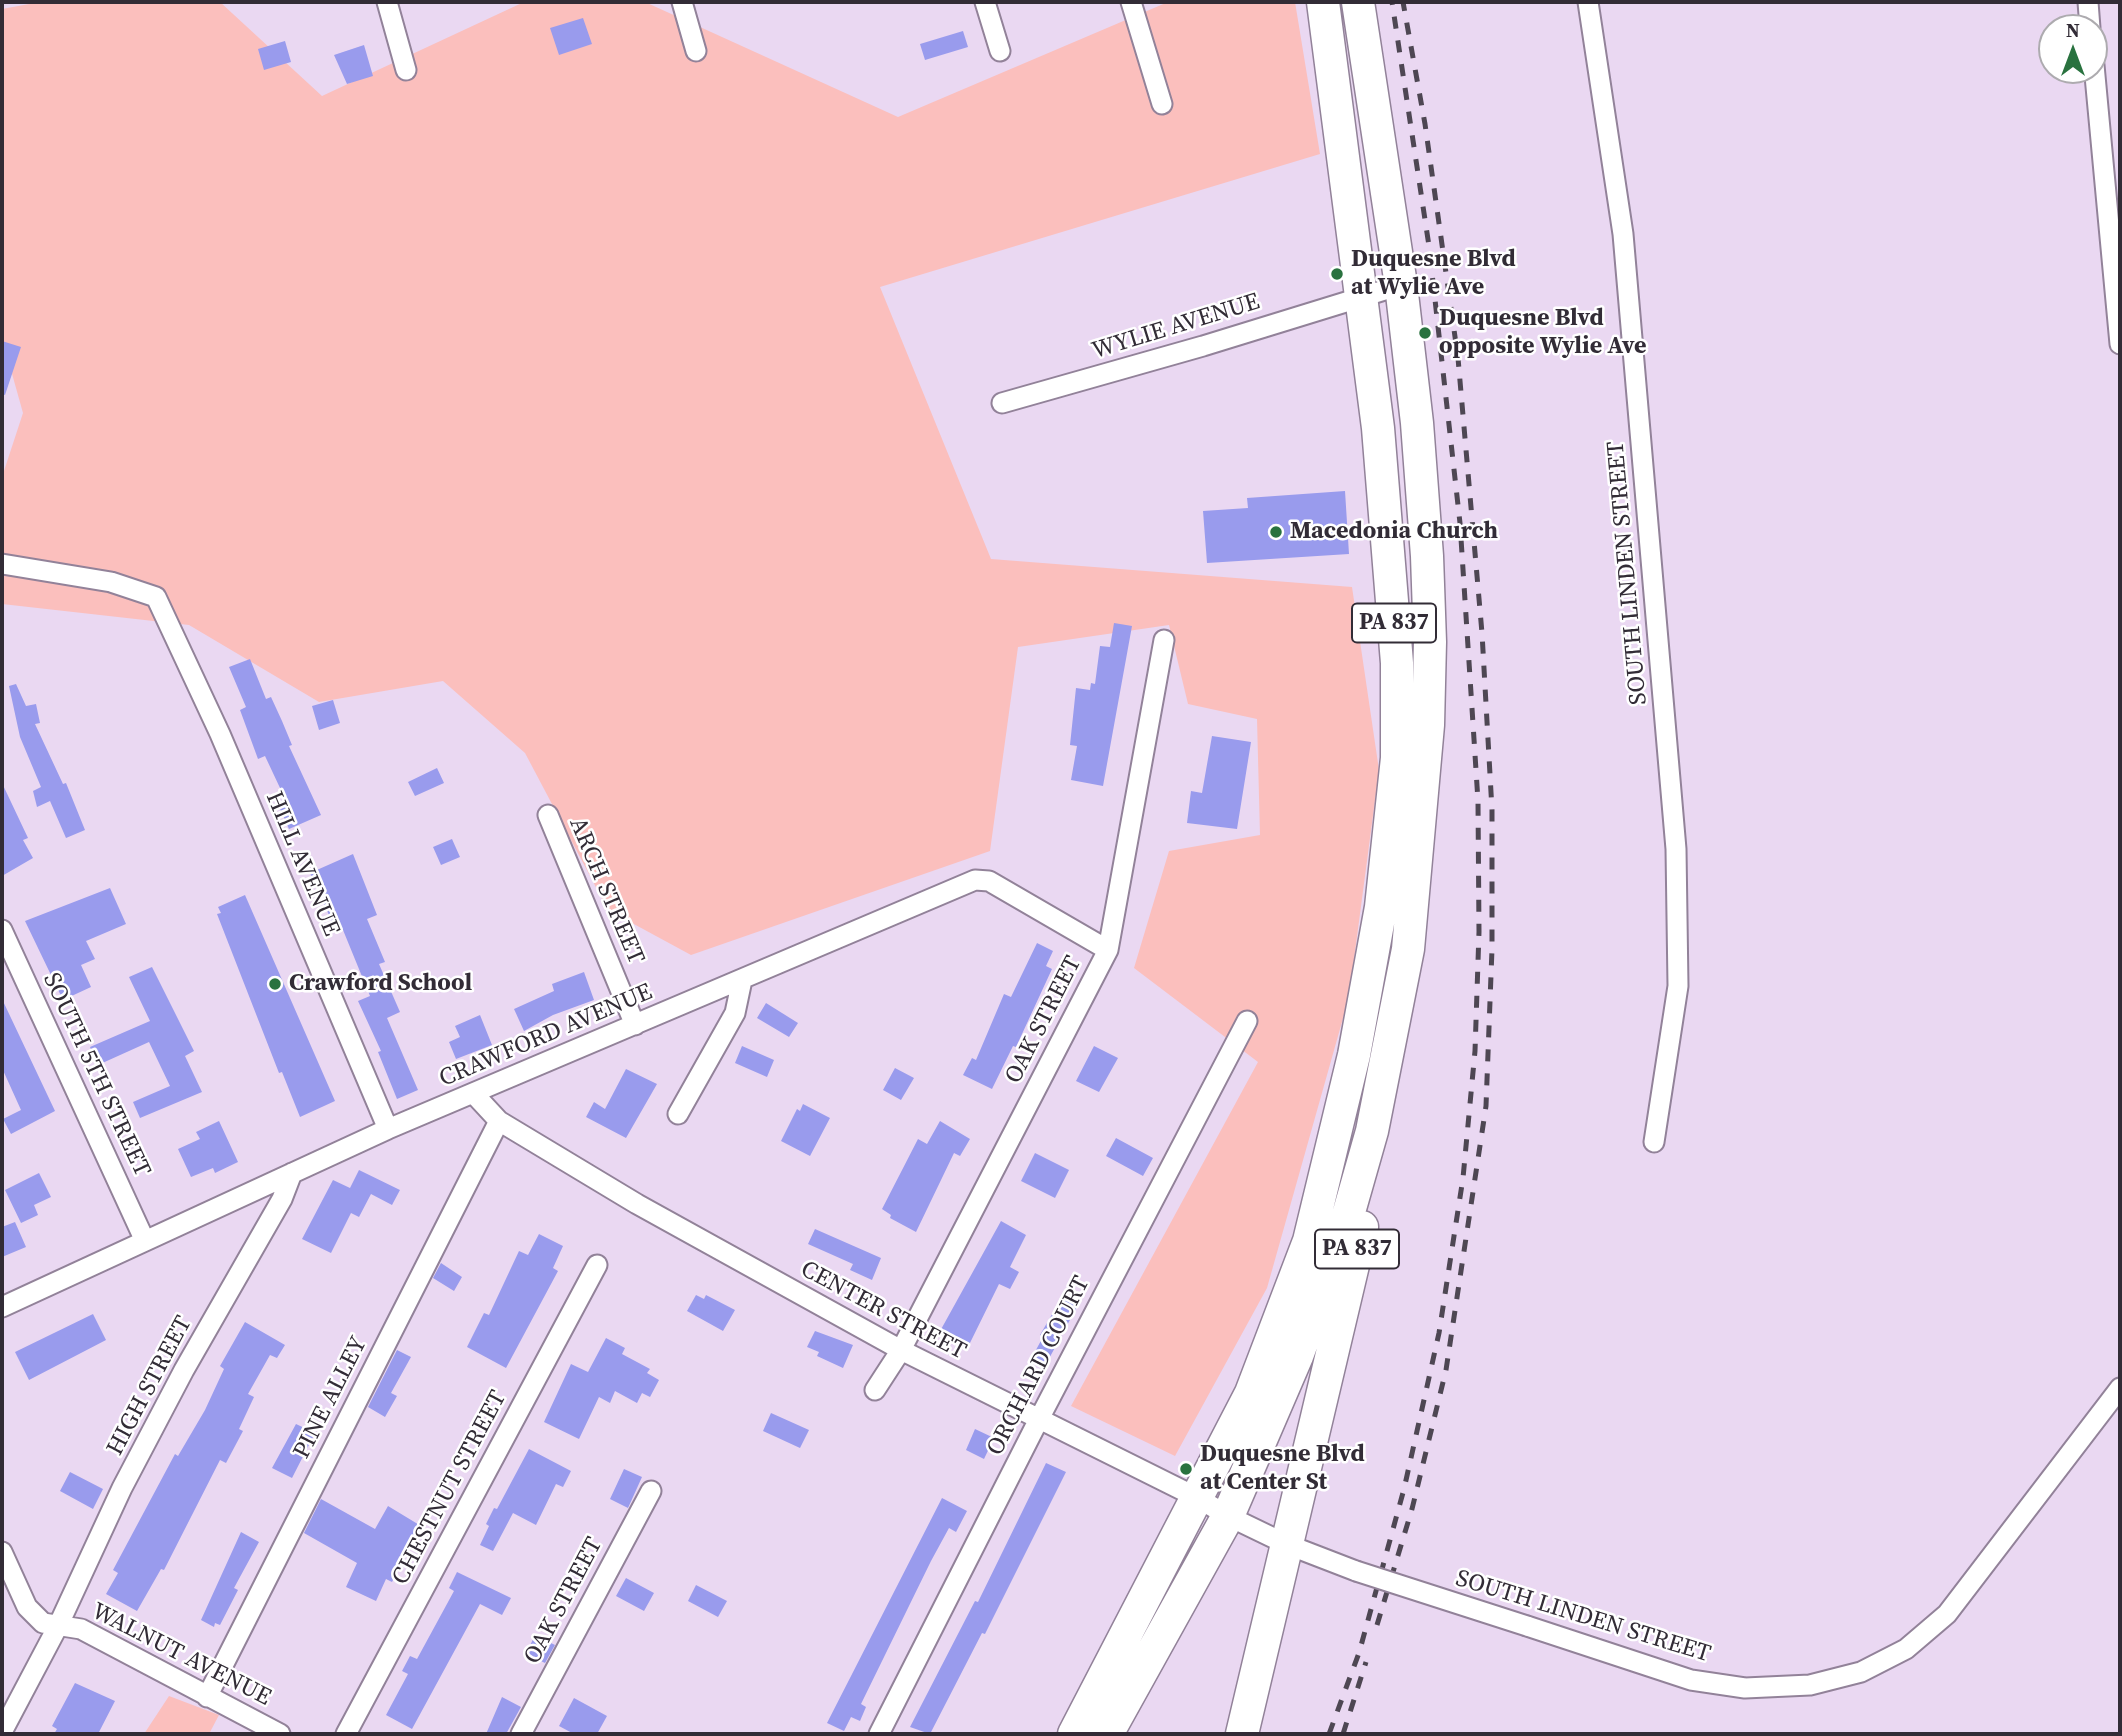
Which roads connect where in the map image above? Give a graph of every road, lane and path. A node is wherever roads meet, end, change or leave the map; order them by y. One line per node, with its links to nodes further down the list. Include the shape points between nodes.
1 (387, 2): 10 (street)
2 (682, 2): 8 (street)
3 (985, 2): 9 (street)
4 (1132, 2): 12 (street)
5 (1322, 2): 14 (main road, PA 837)
6 (1358, 2): 13 (main road, PA 837)
7 (1588, 2): 30 (street, SOUTH LINDEN STREET, via 1623,234 1676,849 1678,986)
8 (696, 51)
9 (1000, 51)
10 (406, 70)
11 (2096, 84): 15 (street)
12 (1162, 104)
13 (1401, 285): 14 (street, WYLIE AVENUE); 22 (main road, PA 837, via 1418,423 1430,642)
14 (1363, 295): 16 (street, WYLIE AVENUE); 40 (main road, PA 837, via 1397,663 1397,758 1381,907 1354,1055 1309,1241 1251,1392)
15 (2120, 344)
16 (1002, 402)
17 (2, 564): 29 (street, HILL AVENUE, via 111,582 156,597 220,734)
18 (1164, 640): 21 (street, OAK STREET)
19 (548, 815): 25 (street, ARCH STREET)
20 (2, 930): 32 (street, SOUTH 5TH STREET)
21 (1108, 950): 23 (street, CRAWFORD AVENUE, via 989,881 975,880); 35 (street, OAK STREET)
22 (1408, 950): 41 (main road, via 1372,1131 1346,1219 1297,1356); 42 (main road, PA 837, via 1381,1148)
23 (742, 980): 25 (street, CRAWFORD AVENUE); 27 (street, via 735,1013)
24 (1247, 1021): 38 (street, ORCHARD COURT)
25 (635, 1025): 26 (street, CRAWFORD AVENUE)
26 (473, 1093): 28 (street, CENTER STREET); 29 (street, CRAWFORD AVENUE)
27 (678, 1114)
28 (499, 1121): 35 (street, CENTER STREET, via 637,1204); 46 (street, PINE ALLEY)
29 (388, 1129): 31 (street, CRAWFORD AVENUE)
30 (1654, 1142)
31 (292, 1173): 32 (street, CRAWFORD AVENUE); 45 (street, HIGH STREET, via 282,1199 122,1488)
32 (145, 1241): 34 (street, CRAWFORD AVENUE)
33 (597, 1265): 49 (street, CHESTNUT STREET)
34 (2, 1307)
35 (901, 1350): 37 (street, OAK STREET); 38 (street, CENTER STREET)
36 (2120, 1388): 42 (street, SOUTH LINDEN STREET, bridge, via 1947,1614 1906,1649 1861,1672 1810,1685 1745,1688 1691,1679)
37 (875, 1390)
38 (1038, 1421): 40 (street, CENTER STREET); 51 (street, ORCHARD COURT)
39 (651, 1490): 50 (street, OAK STREET)
40 (1198, 1498): 41 (street, CENTER STREET); 52 (main road, PA 837)
41 (1228, 1516): 42 (street, CENTER STREET); 53 (main road)
42 (1286, 1544): 54 (main road, PA 837)
43 (2, 1552): 44 (street, WALNUT AVENUE)
44 (8, 1582): 45 (street, WALNUT AVENUE, via 43,1623)
45 (58, 1626): 46 (street, WALNUT AVENUE, via 81,1629); 47 (street, HIGH STREET)
46 (207, 1697): 48 (street, WALNUT AVENUE)
47 (2, 1732)
48 (280, 1734)
49 (346, 1734)
50 (521, 1734)
51 (879, 1734)
52 (1074, 1734)
53 (1107, 1734)
54 (1242, 1734)

